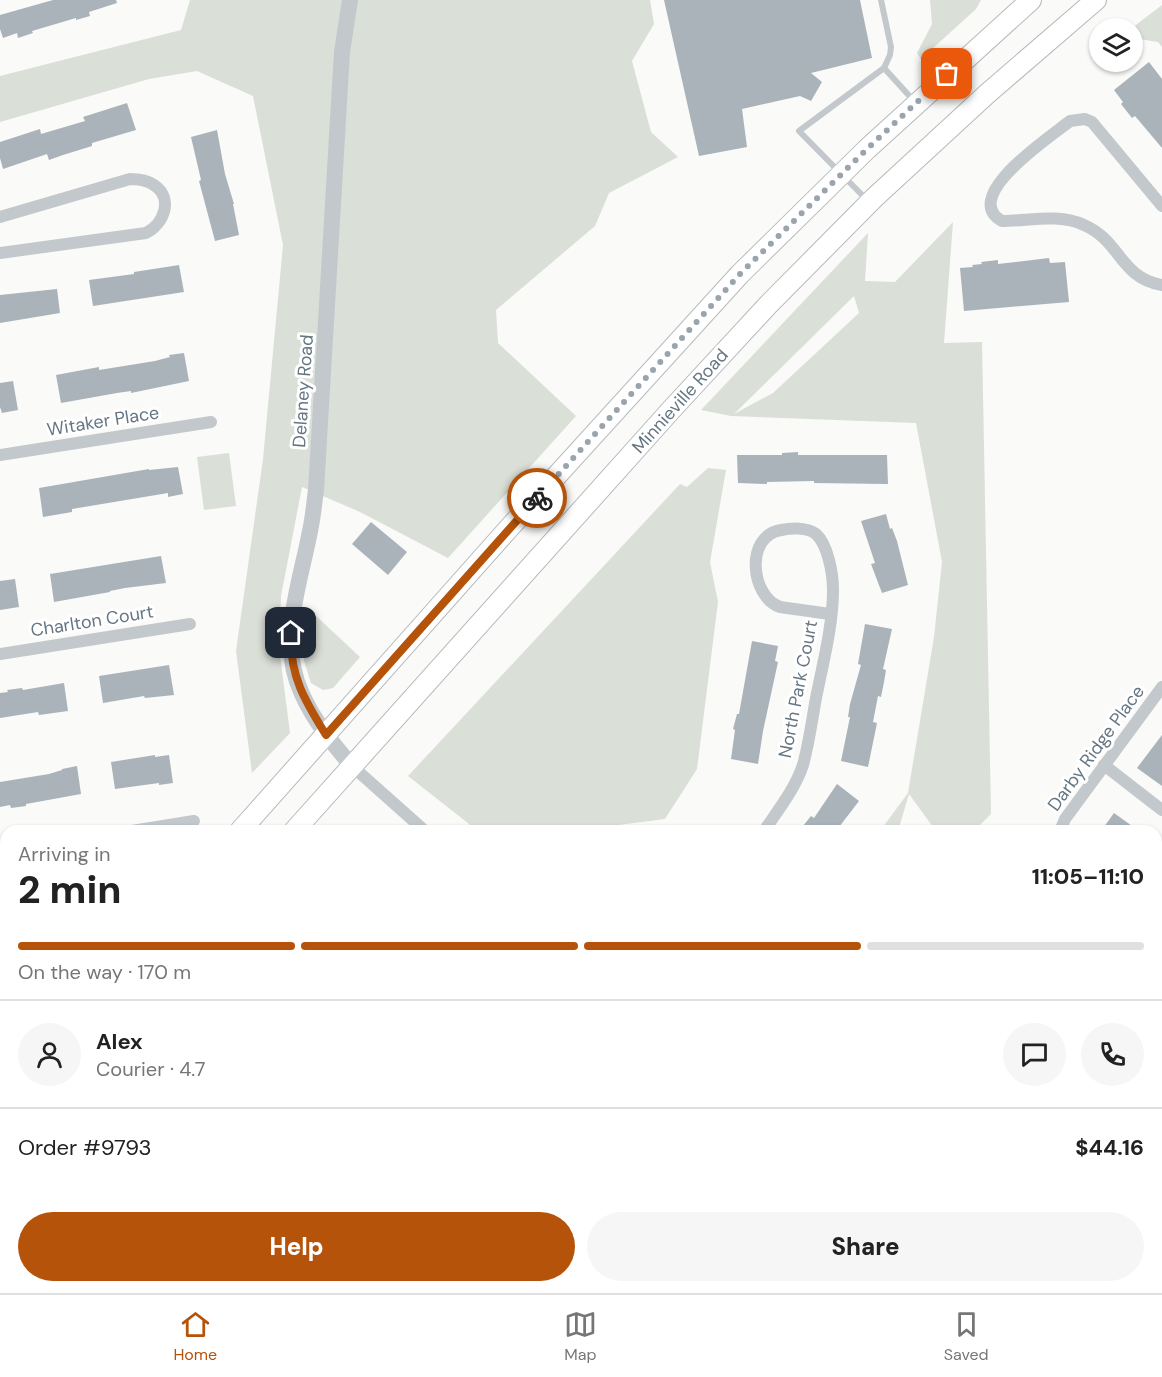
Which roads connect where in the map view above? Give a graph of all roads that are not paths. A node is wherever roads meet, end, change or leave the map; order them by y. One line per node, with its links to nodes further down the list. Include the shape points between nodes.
1 (350, 0): 19 (street, Delaney Road, via 342,52 316,490 290,646 301,694)
2 (881, 0): 5 (lane, via 891,47)
3 (1031, 0): 6 (main road)
4 (1096, 0): 8 (main road, Minnieville Road)
5 (884, 68): 6 (lane); 7 (lane, via 799,131)
6 (916, 104): 7 (main road)
7 (841, 175): 8 (lane); 19 (main road, via 682,336)
8 (869, 203): 21 (main road, Minnieville Road, via 671,410)
9 (1162, 207): 12 (street, via 1092,122 1078,118 1011,170 990,196 989,207 1002,221 1050,218 1083,224 1108,240 1136,276)
10 (0, 217): 11 (street, via 130,179 153,184 160,190 165,212 155,229 147,233)
11 (0, 254)
12 (1162, 285)
13 (212, 422): 14 (street, Witaker Place)
14 (0, 455)
15 (830, 614): 15 (street, North Park Court, via 780,607 765,598 755,560 757,549 767,536 780,530 801,529 820,539 832,577); 28 (street, North Park Court, via 803,764 791,791)
16 (190, 624): 17 (street, Charlton Court)
17 (0, 654)
18 (1162, 687): 20 (street, Darby Ridge Place)
19 (326, 735): 21 (street, Delaney Road); 25 (main road)
20 (1104, 765): 22 (street); 29 (street, Darby Ridge Place)
21 (352, 766): 26 (main road, Minnieville Road); 27 (street)
22 (1162, 810)
23 (194, 821): 24 (street)
24 (169, 825)
25 (245, 825)
26 (299, 825)
27 (418, 825)
28 (768, 825)
29 (1062, 825)

